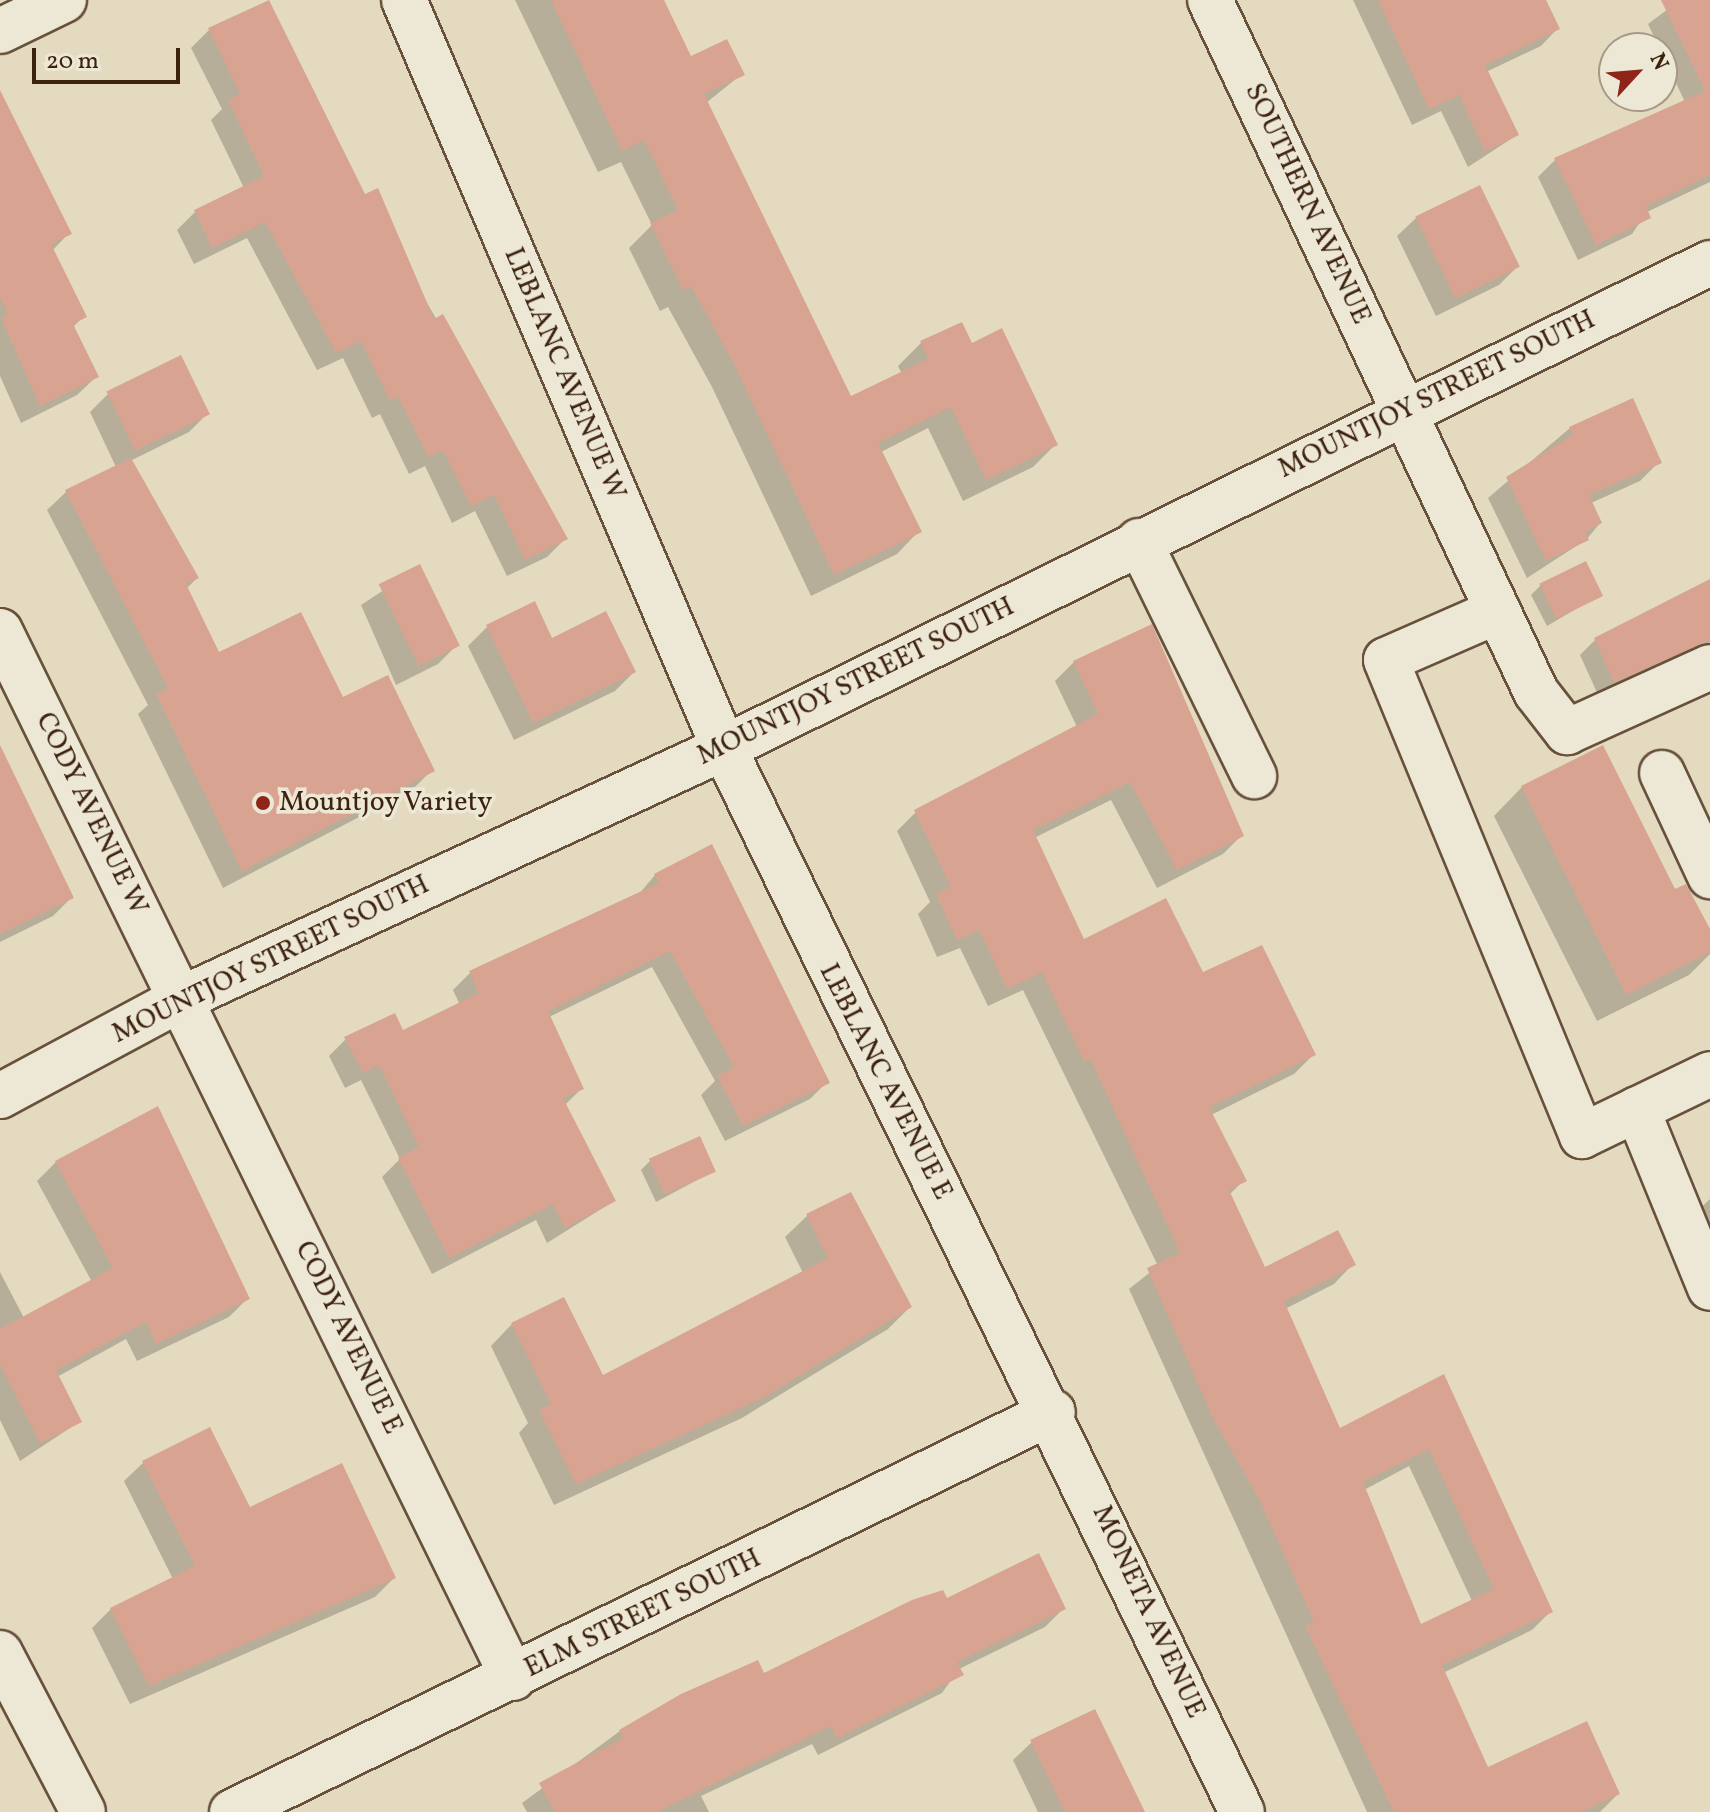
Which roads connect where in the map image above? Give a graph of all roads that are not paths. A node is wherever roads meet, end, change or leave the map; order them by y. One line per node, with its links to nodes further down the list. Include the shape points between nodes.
1 (64, 0): 4 (street)
2 (404, 0): 11 (street, LEBLANC AVENUE W)
3 (1210, 0): 6 (street, SOUTHERN AVENUE)
4 (0, 31)
5 (1710, 263): 6 (street, MOUNTJOY STREET SOUTH)
6 (1404, 408): 7 (street, MOUNTJOY STREET SOUTH); 8 (street, SOUTHERN AVENUE)
7 (1139, 541): 11 (street, MOUNTJOY STREET SOUTH); 13 (street)
8 (1498, 611): 10 (street, SOUTHERN AVENUE, via 1536,692 1567,732); 18 (street, via 1386,660 1582,1136)
9 (0, 631): 15 (street, CODY AVENUE W)
10 (1710, 667)
11 (724, 748): 15 (street, MOUNTJOY STREET SOUTH); 20 (street, LEBLANC AVENUE E, via 843,999)
12 (1662, 773): 14 (street)
13 (1254, 776)
14 (1710, 876)
15 (183, 998): 17 (street, MOUNTJOY STREET SOUTH); 22 (street, CODY AVENUE E)
16 (1710, 1074): 18 (street)
17 (0, 1096)
18 (1637, 1109): 19 (street)
19 (1710, 1288)
20 (1053, 1412): 22 (street, ELM STREET SOUTH); 25 (street, MONETA AVENUE)
21 (0, 1653): 23 (street)
22 (513, 1678): 24 (street, ELM STREET SOUTH)
23 (83, 1812)
24 (232, 1812)
25 (1242, 1812)

